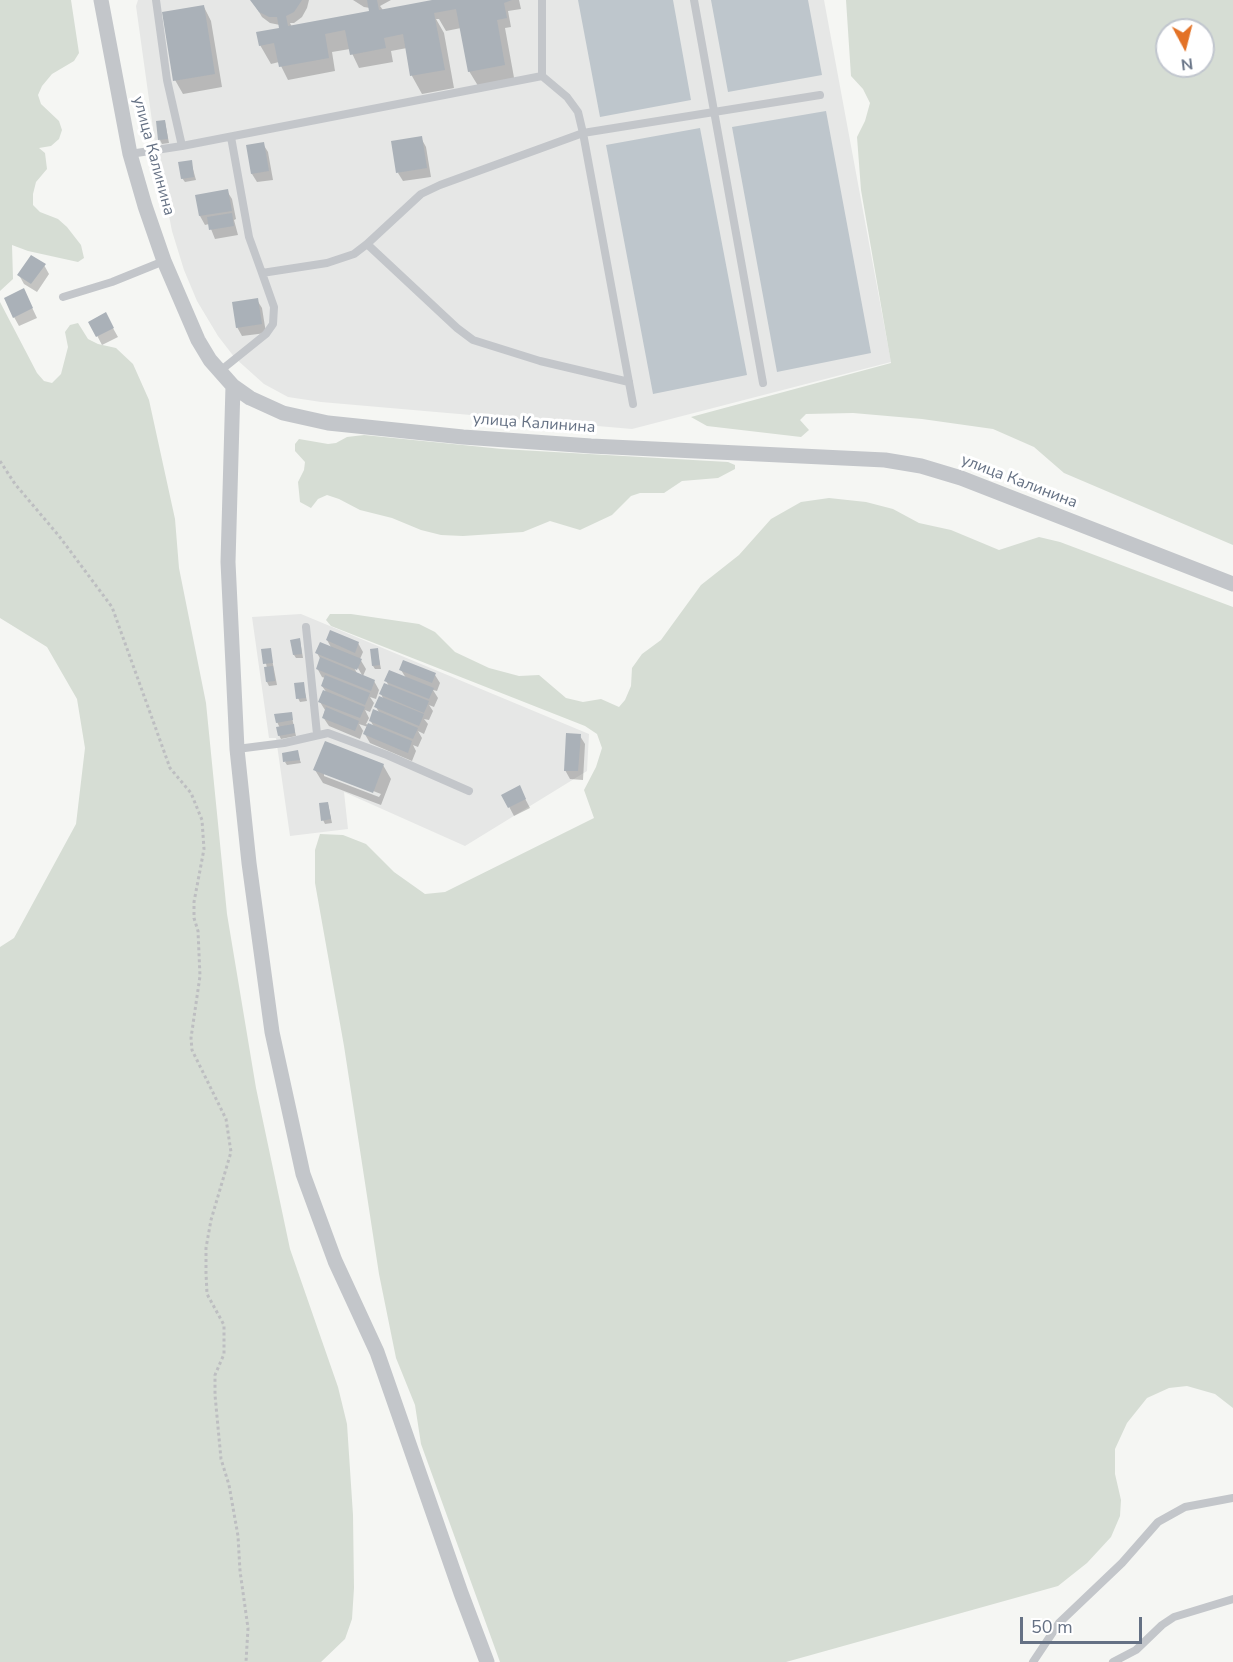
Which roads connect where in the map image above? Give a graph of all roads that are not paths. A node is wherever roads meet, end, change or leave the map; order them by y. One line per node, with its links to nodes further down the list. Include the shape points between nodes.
1 (101, 0): 11 (street, улица Калинина)
2 (156, 0): 10 (lane, via 167,81)
3 (542, 0): 5 (lane)
4 (694, 0): 7 (lane)
5 (543, 76): 8 (lane, via 578,112); 9 (lane)
6 (820, 95): 7 (lane)
7 (714, 113): 8 (lane); 18 (lane)
8 (583, 133): 12 (lane, via 421,194); 17 (lane)
9 (231, 136): 10 (lane); 14 (lane, via 249,237)
10 (182, 146): 11 (lane)
11 (130, 154): 13 (street, улица Калинина)
12 (367, 244): 14 (lane, via 354,254 327,263); 17 (lane, via 473,339 540,361)
13 (164, 261): 15 (lane); 16 (street, улица Калинина, via 198,340)
14 (262, 273): 16 (lane, via 274,307 273,324)
15 (63, 297)
16 (219, 371): 19 (street, улица Калинина)
17 (629, 382): 20 (lane)
18 (763, 383)
19 (233, 386): 21 (street, улица Калинина, via 283,413 328,423 475,438 921,466); 24 (street, via 228,562)
20 (633, 404)
21 (1233, 584)
22 (306, 627): 23 (lane)
23 (317, 734): 24 (lane); 25 (lane, via 328,733 387,755)
24 (237, 749): 28 (street, via 272,1032 303,1174 335,1261 380,1361)
25 (469, 791)
26 (1233, 1497): 29 (lane, via 1185,1507 1158,1522 1059,1623)
27 (1233, 1599): 30 (lane, via 1174,1617 1136,1650)
28 (487, 1662)
29 (1033, 1662)
30 (1113, 1662)

